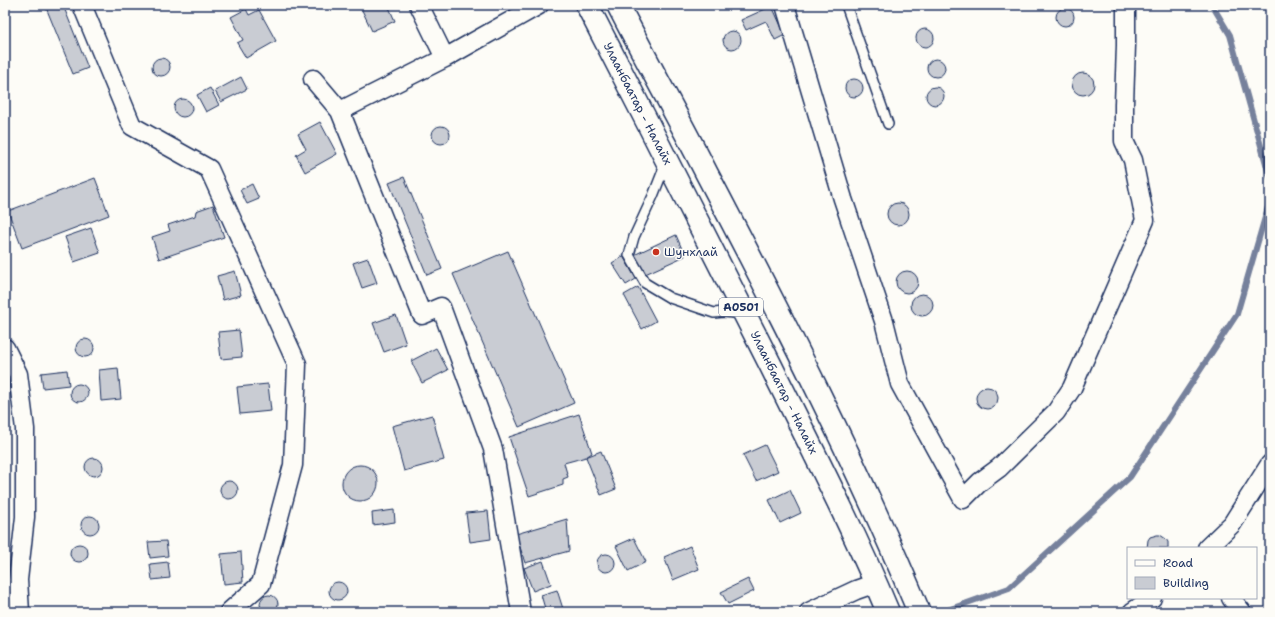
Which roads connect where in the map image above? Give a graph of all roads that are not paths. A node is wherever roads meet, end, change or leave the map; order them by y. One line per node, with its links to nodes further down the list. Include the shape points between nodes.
1 (82, 5): 24 (street, via 132,126 209,169 297,364 293,465 261,584)
2 (419, 5): 9 (street)
3 (539, 5): 9 (street)
4 (587, 5): 13 (highway, Улаанбаатар - Налайх / A0501)
5 (618, 5): 22 (highway, A0501, via 811,377)
6 (785, 5): 8 (street, via 843,199 884,321 900,384 963,499 1056,412 1072,388 1145,220 1133,160 1124,141)
7 (846, 5): 12 (lane)
8 (1126, 5)
9 (445, 58): 11 (street)
10 (314, 79): 11 (street)
11 (340, 111): 25 (street, via 422,315 441,307 493,449)
12 (888, 124)
13 (667, 160): 14 (highway, Улаанбаатар - Налайх / A0501); 14 (lane, via 634,237 629,255 645,283 670,298 714,313)
14 (745, 314): 19 (highway, Улаанбаатар - Налайх / A0501)
15 (5, 348): 18 (street, via 18,374 25,429 25,517)
16 (1270, 464): 17 (street, via 1232,524)
17 (1208, 547)
18 (12, 577): 23 (street)
19 (876, 583): 26 (street); 27 (highway, Улаанбаатар - Налайх / A0501)
20 (1151, 599): 28 (street)
21 (1232, 599): 29 (street)
22 (916, 606)
23 (20, 612)
24 (229, 612)
25 (521, 612)
26 (808, 612)
27 (888, 612)
28 (1132, 612)
29 (1242, 612)

